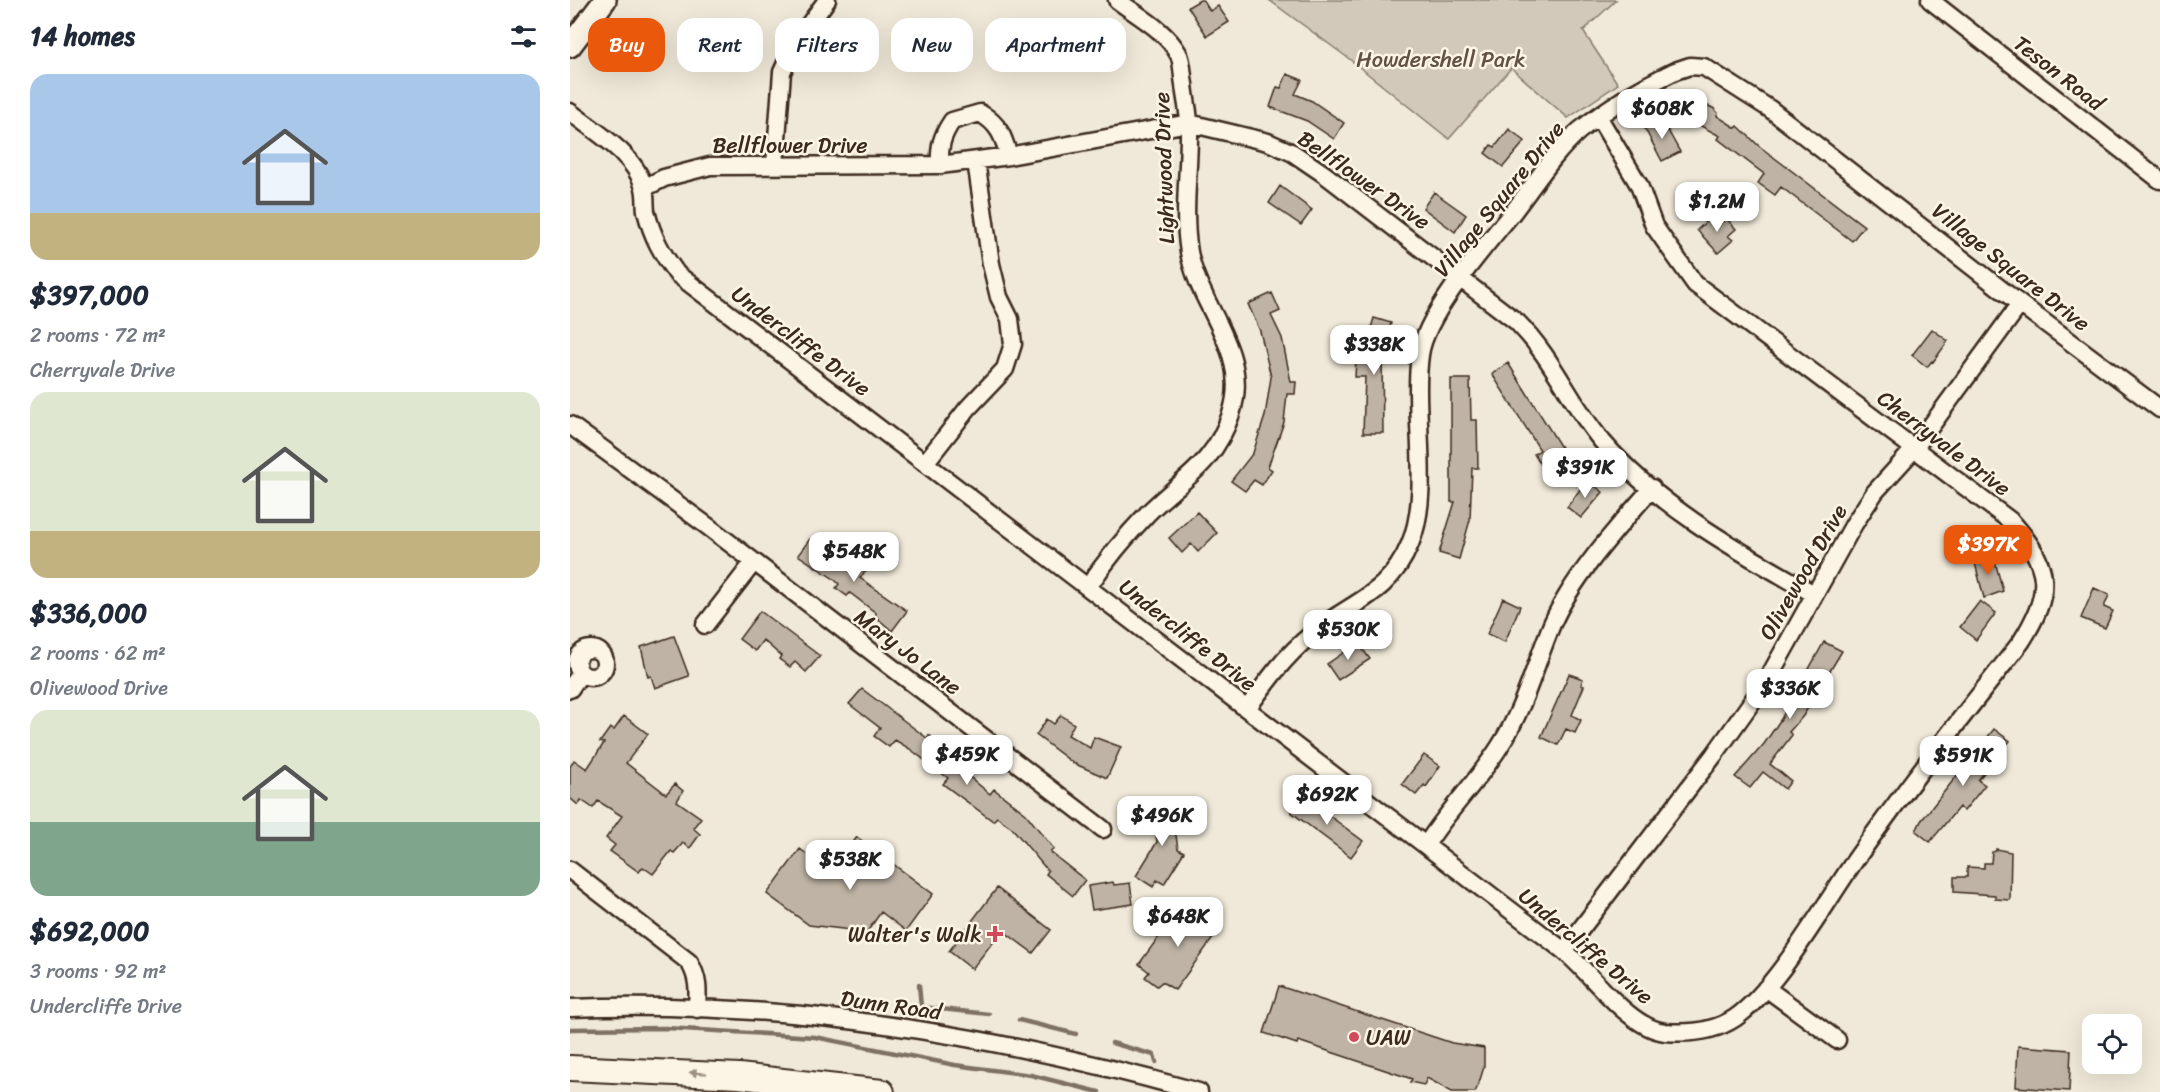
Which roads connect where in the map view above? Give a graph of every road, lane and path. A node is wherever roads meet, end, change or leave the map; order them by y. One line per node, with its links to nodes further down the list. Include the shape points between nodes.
1 (605, 0): 5 (main road)
2 (827, 0): 11 (street, via 795,44 782,72)
3 (1117, 0): 8 (street, Lightwood Drive, via 1164,35 1179,55)
4 (1930, 0): 13 (street, Teson Road)
5 (570, 46)
6 (570, 112): 14 (street, Undercliffe Drive, via 622,154 636,170)
7 (1599, 118): 15 (street, Village Square Drive, via 1562,149); 16 (street, Village Square Drive, via 1675,71 1704,67 1770,109); 19 (street, Cherryvale Drive, via 1639,185 1654,226 1695,284)
8 (1189, 123): 9 (street, Bellflower Drive); 15 (street, Bellflower Drive, via 1242,134 1293,153); 23 (street, Lightwood Drive, via 1186,229 1190,254 1234,359 1232,412 1211,455 1194,475 1150,511)
9 (1009, 156): 10 (street, Bellflower Drive); 12 (street, via 994,121 980,113 952,121 939,147)
10 (976, 161): 12 (street, Bellflower Drive); 20 (street, via 991,264 999,297 1010,319 1013,344 1005,369)
11 (775, 165): 12 (street, Bellflower Drive); 14 (street, Bellflower Drive, via 710,166)
12 (940, 165)
13 (2160, 180)
14 (644, 188): 20 (street, Undercliffe Drive, via 651,230 660,252 677,274)
15 (1461, 278): 21 (street, Bellflower Drive, via 1536,340 1601,439); 28 (street, Village Square Drive, via 1428,329 1420,352 1419,508 1411,543 1381,588 1292,650)
16 (2020, 304): 17 (street, Village Square Drive); 19 (street, Olivewood Drive)
17 (2160, 409)
18 (570, 425): 22 (street, Mary Jo Lane)
19 (1914, 448): 24 (street, Olivewood Drive, via 1870,500); 33 (street, Cherryvale Drive, via 2012,522 2038,554 2042,596 2035,619 2021,642 1896,804)
20 (925, 463): 23 (street, Undercliffe Drive)
21 (1652, 488): 24 (street, Bellflower Drive, via 1707,531); 30 (street, via 1568,595 1499,747)
22 (753, 562): 25 (street); 29 (street, Mary Jo Lane)
23 (1088, 586): 28 (street, Undercliffe Drive)
24 (1814, 594): 32 (street, Olivewood Drive, via 1766,682)
25 (705, 625)
26 (581, 673): 27 (street)
27 (570, 689)
28 (1247, 710): 30 (street, Undercliffe Drive)
29 (1103, 829)
30 (1426, 845): 32 (street, Undercliffe Drive)
31 (570, 870): 35 (street, via 690,962 698,986)
32 (1564, 951): 33 (street, Undercliffe Drive, via 1634,1018 1650,1029 1666,1032 1703,1032 1718,1027 1736,1018)
33 (1766, 988): 36 (street)
34 (570, 1008): 35 (street, Dunn Road)
35 (697, 1009): 39 (street, Dunn Road, via 844,1020 927,1032 1071,1058)
36 (1837, 1040)
37 (570, 1068): 38 (highway, one-way to 37, via 739,1076)
38 (882, 1092)
39 (1199, 1092)

